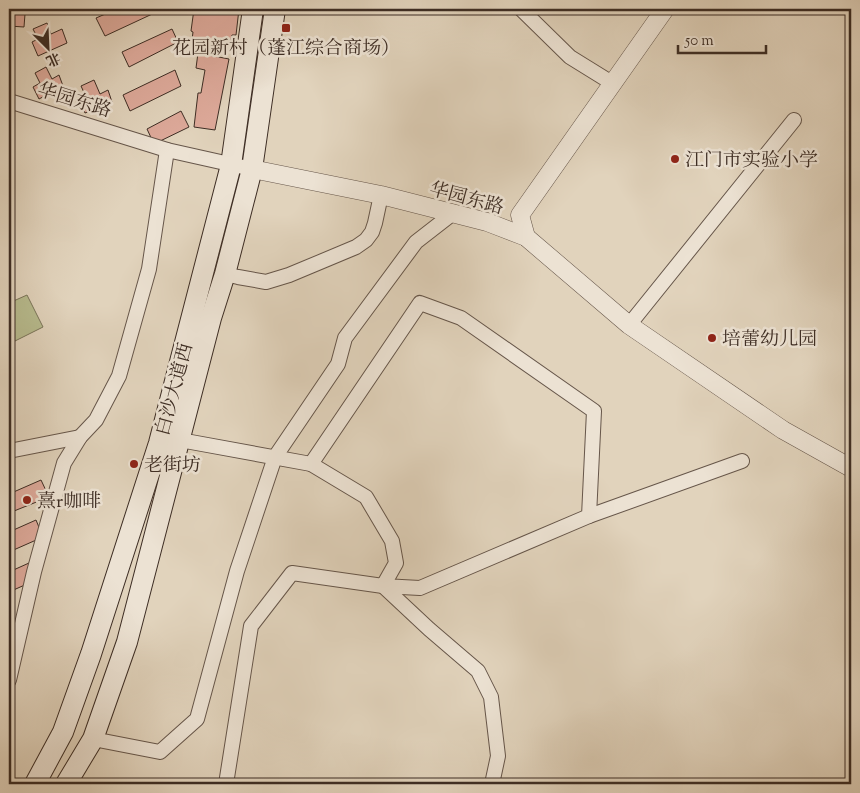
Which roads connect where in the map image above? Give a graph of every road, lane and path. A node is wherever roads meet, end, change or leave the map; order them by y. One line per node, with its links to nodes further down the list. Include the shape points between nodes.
1 (253, 9): 9 (main road, 白沙大道西)
2 (275, 9): 10 (main road, 白沙大道西)
3 (521, 9): 5 (street, via 570,57)
4 (665, 9): 5 (street)
5 (612, 83): 13 (street, via 520,215)
6 (9, 101): 8 (street, 华园东路)
7 (794, 120): 15 (street)
8 (167, 150): 9 (street, 华园东路); 16 (street, via 149,269 119,376 96,420)
9 (230, 165): 10 (street, 华园东路); 27 (main road, 白沙大道西, via 156,452 63,732)
10 (252, 169): 11 (street, 华园东路); 14 (main road, 白沙大道西)
11 (381, 196): 12 (street, 华园东路); 14 (street, via 372,232 356,247 266,282)
12 (452, 214): 13 (street, 华园东路); 19 (street, via 416,242 344,338 338,364)
13 (526, 236): 15 (street, 华园东路)
14 (225, 274): 17 (main road, 白沙大道西)
15 (629, 325): 22 (street, 华园东路, via 783,430)
16 (80, 437): 18 (street); 25 (street, via 64,463)
17 (180, 440): 19 (street); 26 (main road, 白沙大道西, via 127,642)
18 (11, 454)
19 (274, 457): 21 (street); 26 (street, via 237,571 197,719 160,752)
20 (742, 461): 23 (street)
21 (310, 464): 23 (street, via 420,303 461,318 594,411); 24 (street, via 366,497 392,541 396,562)
22 (851, 468)
23 (589, 516): 24 (street, via 420,588)
24 (383, 586): 29 (street, via 292,573 251,626); 30 (street, via 478,671 491,697 498,756)
25 (9, 680)
26 (93, 739): 28 (main road, 白沙大道西)
27 (35, 784)
28 (66, 784)
29 (226, 784)
30 (492, 784)

